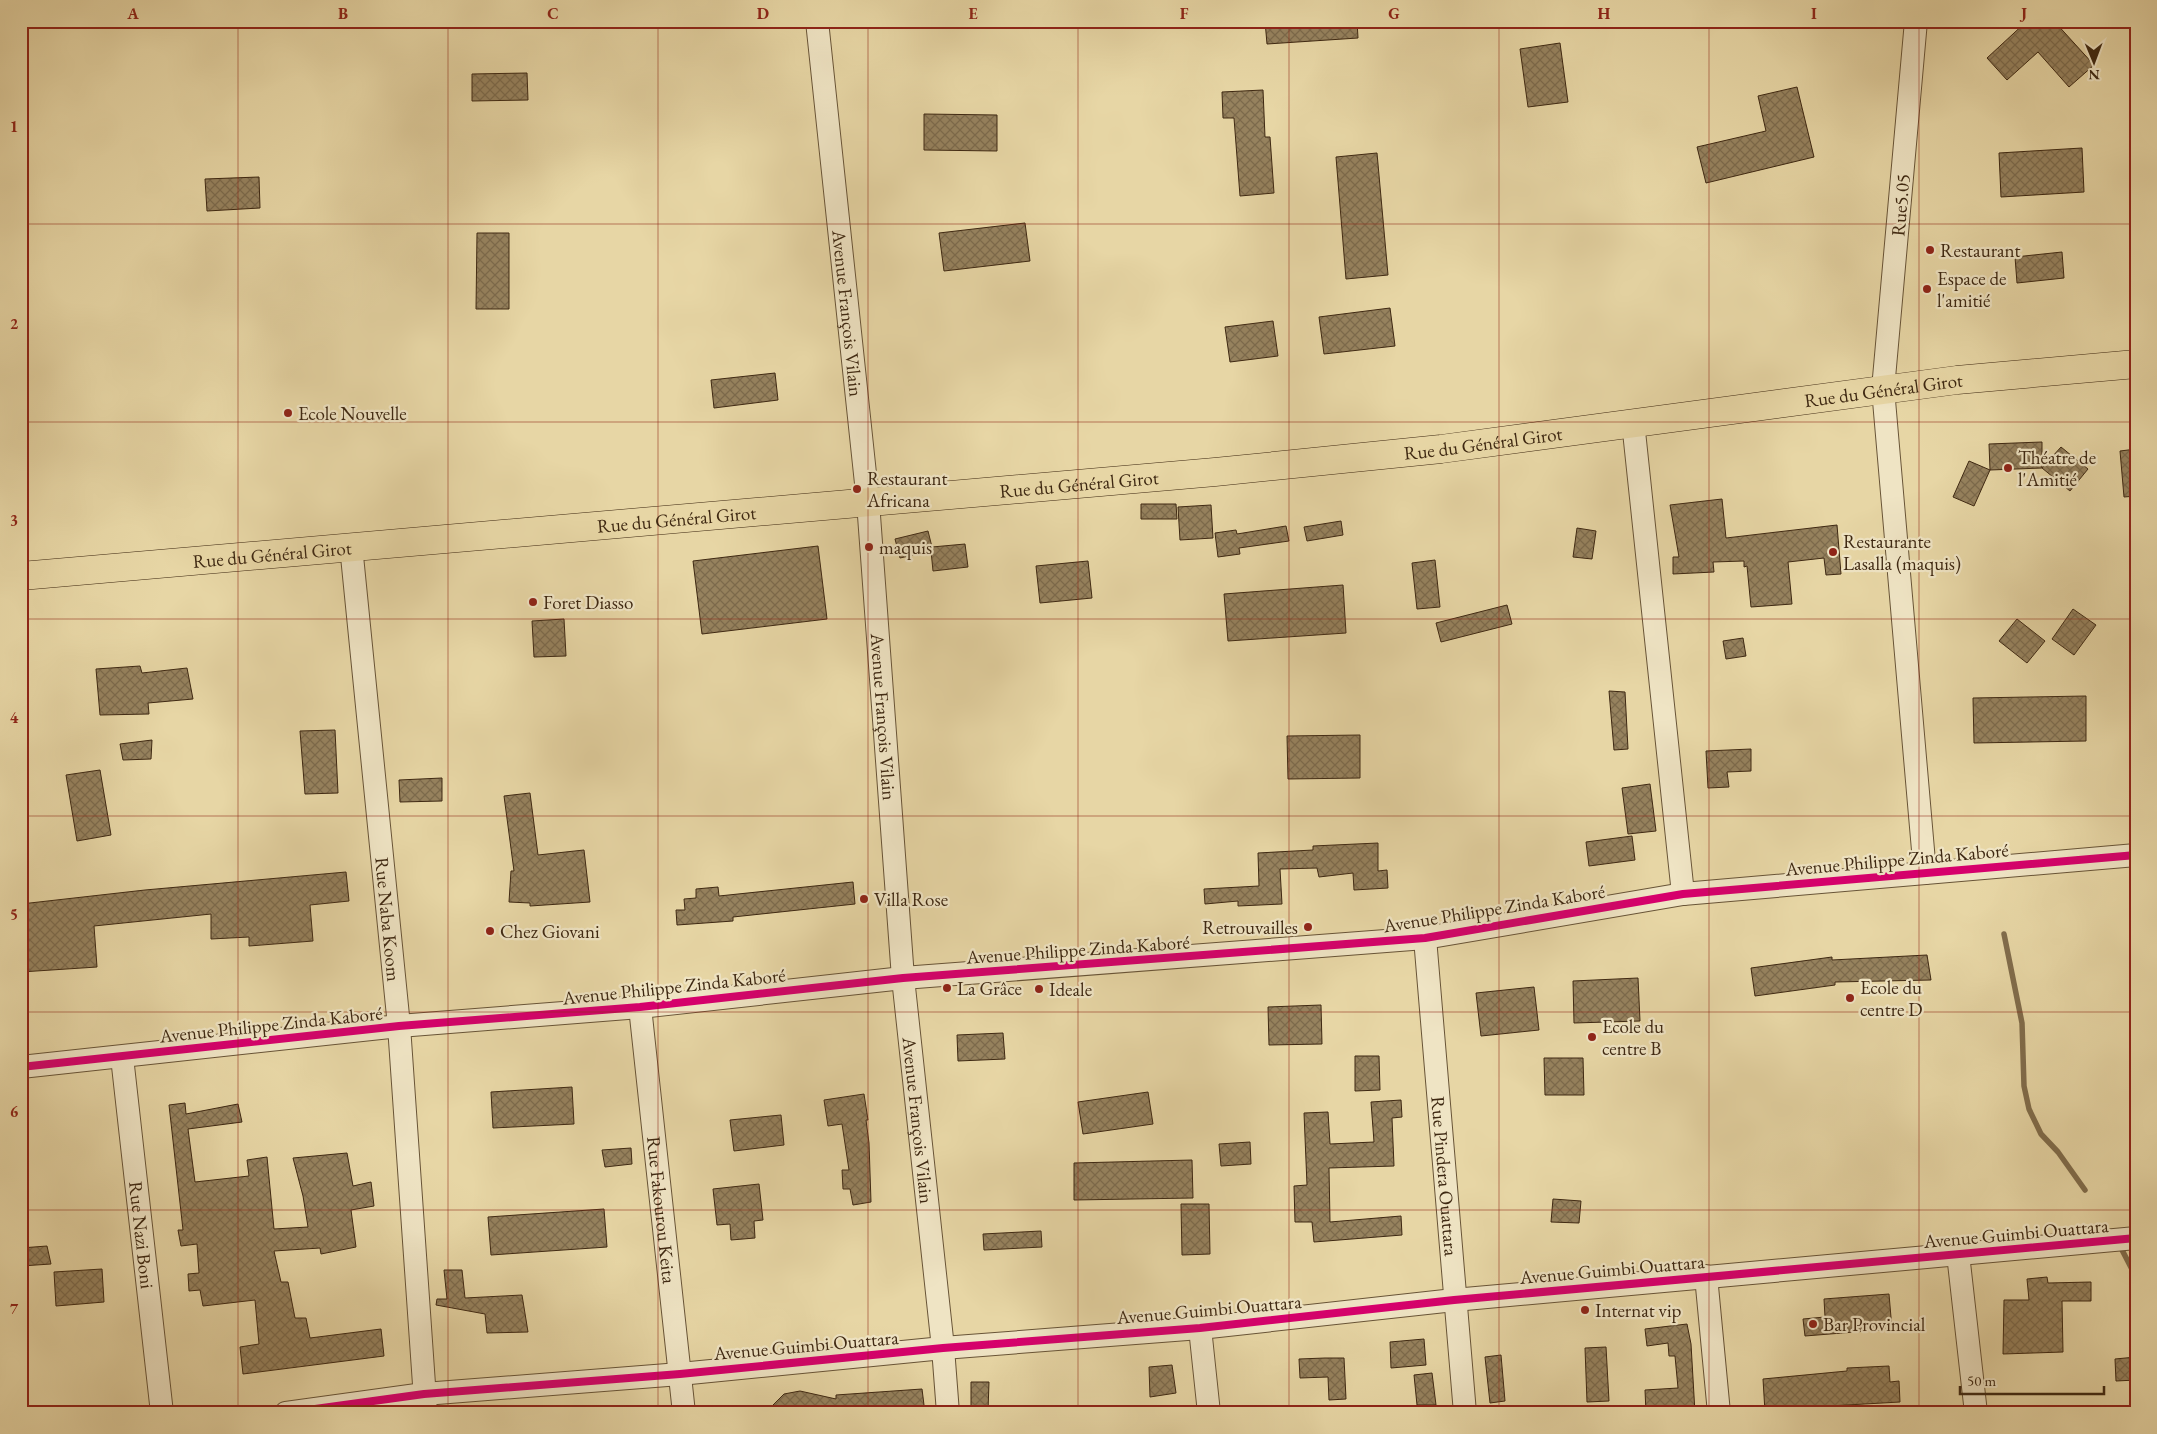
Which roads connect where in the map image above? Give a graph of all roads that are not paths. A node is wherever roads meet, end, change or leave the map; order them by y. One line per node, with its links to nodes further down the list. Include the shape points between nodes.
1 (817, 21): 6 (street, Avenue François Vilain)
2 (1916, 21): 4 (street, Rue5.05)
3 (2136, 364): 4 (highway, Rue du Général Girot)
4 (1883, 389): 5 (highway, Rue du Général Girot); 10 (street, Rue5.05)
5 (1633, 422): 6 (highway, Rue du Général Girot, via 1441,448 1215,472); 11 (street)
6 (868, 502): 7 (highway, Rue du Général Girot); 13 (street, Avenue François Vilain)
7 (351, 546): 8 (highway, Rue du Général Girot); 15 (street, Rue Naba Koom)
8 (21, 576)
9 (2136, 855): 10 (street, Avenue Philippe Zinda Kaboré)
10 (1925, 873): 11 (street, Avenue Philippe Zinda Kaboré)
11 (1683, 894): 12 (street, Avenue Philippe Zinda Kaboré)
12 (1425, 938): 13 (street, Avenue Philippe Zinda Kaboré); 21 (street, Rue Pindera Ouattara)
13 (903, 978): 14 (street, Avenue Philippe Zinda Kaboré); 23 (street, Avenue François Vilain)
14 (640, 1007): 15 (street, Avenue Philippe Zinda Kaboré); 24 (street, Rue Fakourou Keita)
15 (399, 1026): 16 (street, Avenue Philippe Zinda Kaboré); 25 (street, Rue Naba Koom)
16 (122, 1057): 17 (street, Avenue Philippe Zinda Kaboré); 26 (street, Rue Nazi Boni)
17 (21, 1067)
18 (2136, 1238): 19 (street, Avenue Guimbi Ouattara)
19 (1958, 1254): 20 (street, Avenue Guimbi Ouattara); 33 (street)
20 (1706, 1276): 21 (street, Avenue Guimbi Ouattara); 32 (street)
21 (1454, 1300): 22 (street, Avenue Guimbi Ouattara); 31 (street, Rue Pindera Ouattara)
22 (1200, 1328): 23 (street, Avenue Guimbi Ouattara); 30 (street)
23 (944, 1348): 24 (street, Avenue Guimbi Ouattara); 29 (street, Avenue François Vilain)
24 (680, 1374): 25 (street, Avenue Guimbi Ouattara); 28 (street, Rue Fakourou Keita)
25 (425, 1404): 27 (street, Avenue Guimbi Ouattara)
26 (162, 1413)
27 (286, 1413)
28 (684, 1413)
29 (948, 1413)
30 (1208, 1413)
31 (1465, 1413)
32 (1720, 1413)
33 (1976, 1413)

